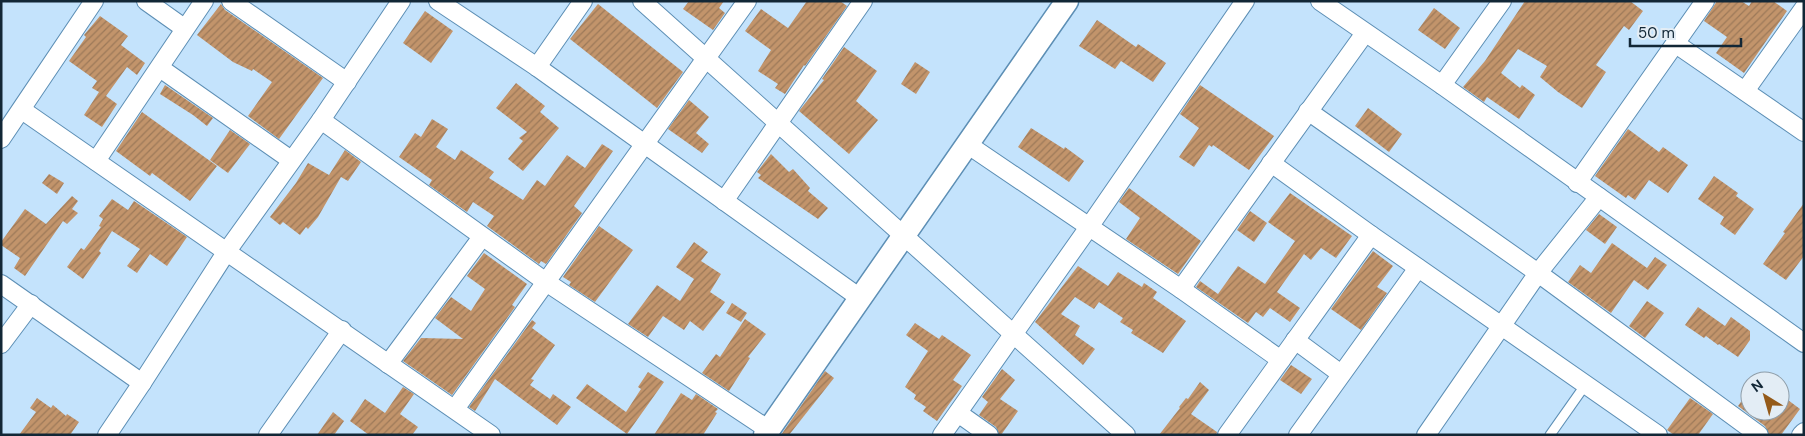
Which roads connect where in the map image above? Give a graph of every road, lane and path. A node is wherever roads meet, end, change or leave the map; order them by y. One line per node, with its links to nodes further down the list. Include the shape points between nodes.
1 (94, 1): 26 (street)
2 (146, 1): 17 (street)
3 (204, 1): 17 (street)
4 (231, 1): 23 (street)
5 (401, 1): 23 (street)
6 (438, 1): 21 (street)
7 (583, 1): 21 (street)
8 (642, 1): 20 (street)
9 (747, 1): 20 (street)
10 (863, 1): 29 (street)
11 (1067, 1): 33 (street)
12 (1245, 1): 40 (street)
13 (1502, 1): 24 (street)
14 (1705, 1): 19 (street)
15 (1326, 3): 18 (street)
16 (1804, 8): 25 (street)
17 (184, 28): 22 (street)
18 (1365, 33): 24 (street); 27 (street)
19 (1676, 44): 25 (street); 37 (street)
20 (706, 59): 29 (street); 32 (street)
21 (537, 67): 32 (street)
22 (160, 68): 34 (street); 35 (street)
23 (347, 82): 28 (street)
24 (1442, 86): 37 (street)
25 (1745, 90): 30 (street)
26 (22, 110): 31 (street); 35 (street)
27 (1308, 111): 36 (street); 46 (street)
28 (321, 120): 34 (street); 43 (street)
29 (777, 123): 39 (street); 41 (street)
30 (1804, 132)
31 (1, 139)
32 (645, 144): 39 (street); 47 (street)
33 (967, 144): 40 (street); 41 (street)
34 (292, 160): 44 (street)
35 (96, 161): 44 (street)
36 (1271, 163): 42 (street); 49 (street)
37 (1577, 183): 38 (street)
38 (1599, 197): 46 (street); 56 (street)
39 (724, 201): 50 (street)
40 (1090, 227): 49 (street); 54 (street)
41 (904, 235): 50 (street); 54 (street)
42 (1371, 235): 45 (street); 55 (street)
43 (482, 237): 47 (street); 59 (street)
44 (227, 251): 53 (street); 61 (street)
45 (1418, 268): 52 (street); 60 (street)
46 (1538, 273): 52 (street); 79 (street)
47 (546, 282): 63 (street); 66 (street)
48 (1, 284): 51 (street)
49 (1181, 290): 58 (street)
50 (860, 298): 66 (street)
51 (31, 304): 57 (street); 61 (street)
52 (1502, 326): 62 (street); 68 (street)
53 (342, 330): 59 (street); 70 (street)
54 (1014, 335): 64 (street); 74 (street)
55 (1295, 340): 58 (street); 60 (street)
56 (1804, 343)
57 (1, 344)
58 (1280, 360): 75 (street)
59 (388, 364): 63 (street)
60 (1341, 374): 76 (street)
61 (142, 383): 69 (street)
62 (1586, 384): 65 (street); 77 (lane)
63 (455, 409): 71 (street)
64 (958, 413): 72 (street); 73 (street)
65 (1636, 428): 78 (street)
66 (767, 432)
67 (1804, 432): 80 (street)
68 (1427, 434)
69 (106, 435)
70 (268, 435)
71 (491, 435)
72 (942, 435)
73 (989, 435)
74 (1126, 435)
75 (1227, 435)
76 (1298, 435)
77 (1550, 435)
78 (1658, 435)
79 (1760, 435)
80 (1801, 435)

